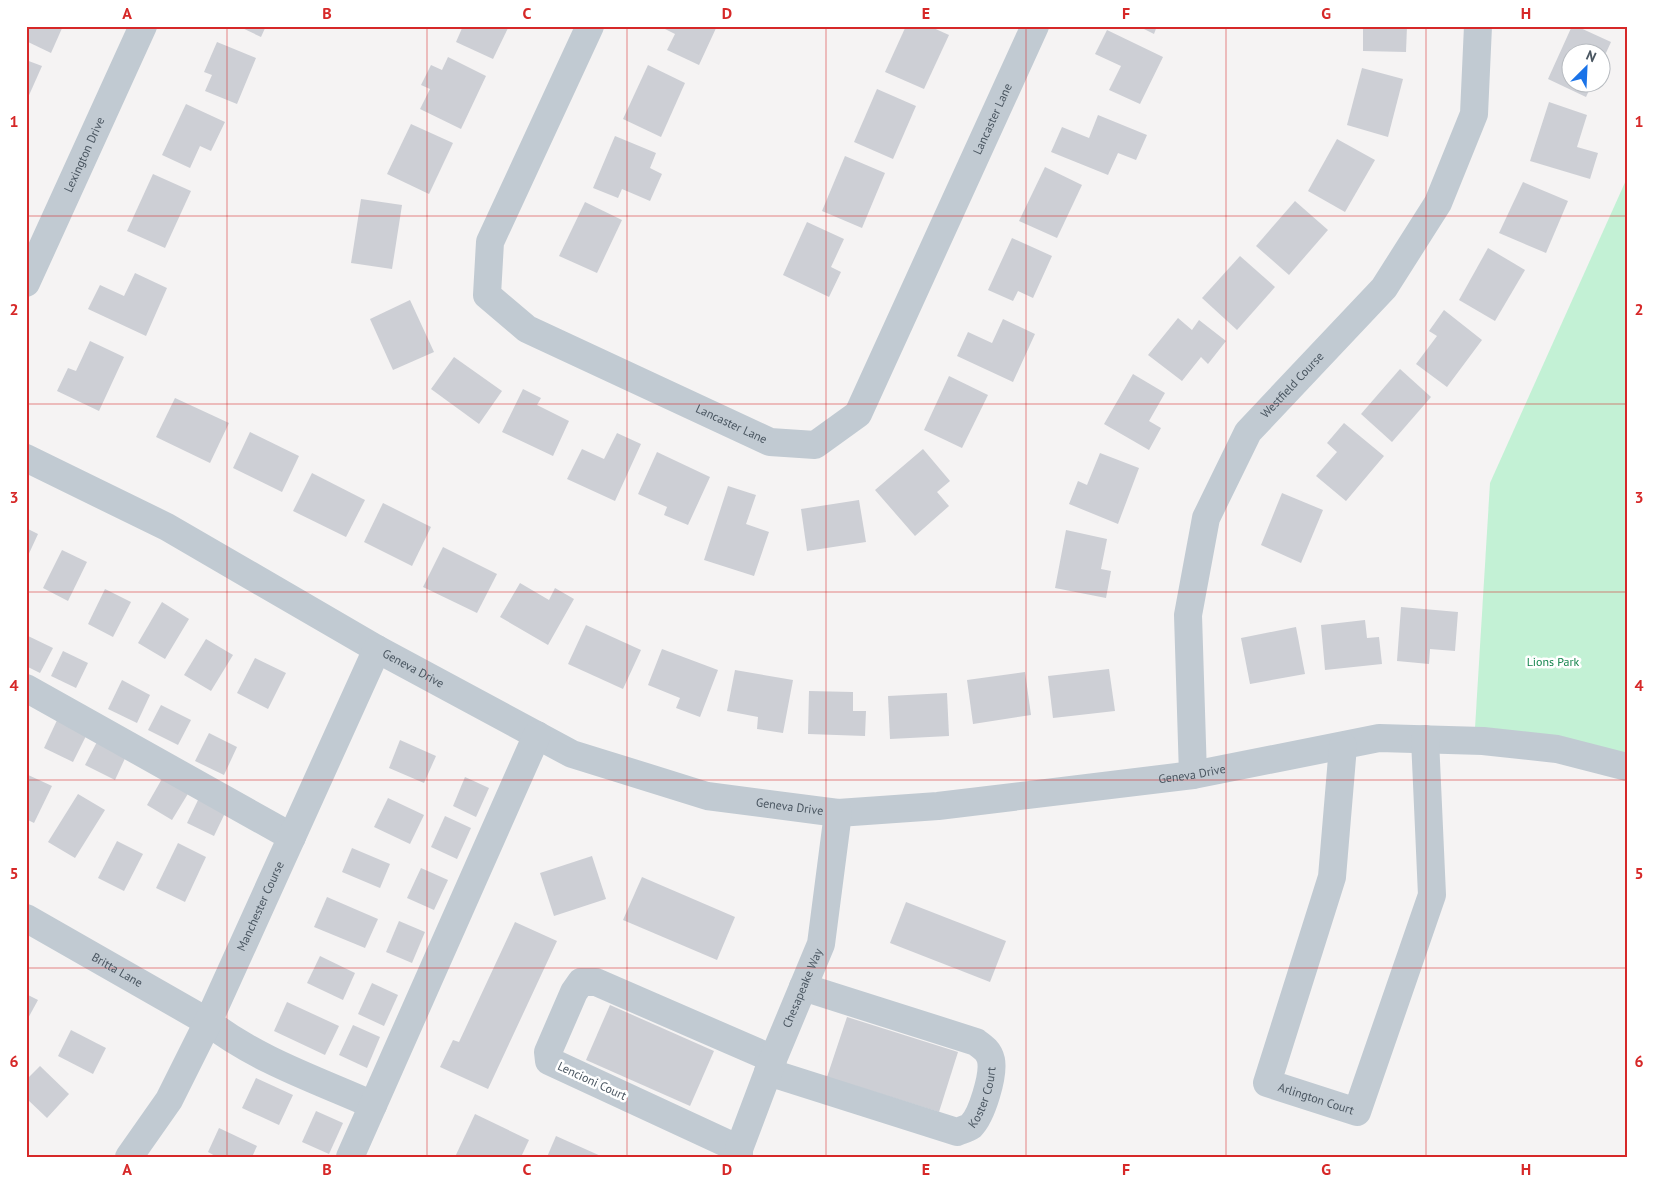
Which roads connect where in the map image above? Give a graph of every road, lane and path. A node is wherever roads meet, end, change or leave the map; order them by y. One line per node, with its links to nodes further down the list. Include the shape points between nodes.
1 (143, 26): 5 (street, Lexington Drive)
2 (590, 26): 3 (street, Lancaster Lane, via 490,242 488,295 527,329 752,434 770,442 815,445 858,414)
3 (1035, 26)
4 (1478, 26): 16 (street, Westfield Course, via 1474,114 1438,203 1384,288 1248,432 1206,518 1188,615)
5 (26, 283)
6 (1627, 395): 7 (path)
7 (1627, 404): 8 (path)
8 (1627, 424)
9 (26, 458): 10 (street, Geneva Drive, via 167,527)
10 (377, 649): 12 (street, Geneva Drive); 18 (street, Manchester Course)
11 (26, 688): 18 (street)
12 (536, 735): 17 (street, Geneva Drive, via 572,754 707,796); 23 (street)
13 (1425, 739): 14 (street, Geneva Drive, via 1379,738); 14 (street, Arlington Court, via 1432,895 1357,1112 1267,1083 1332,877); 15 (street, Geneva Drive, via 1558,749)
14 (1343, 746): 16 (street, Geneva Drive)
15 (1627, 767)
16 (1193, 775): 17 (street, Geneva Drive, via 938,806)
17 (838, 813): 20 (street, Chesapeake Way, via 821,944)
18 (292, 837): 21 (street, Manchester Course)
19 (28, 923): 21 (street, Britta Lane)
20 (803, 987): 22 (street, Chesapeake Way); 22 (street, Koster Court, via 976,1042 991,1059 991,1074 980,1113 970,1127 956,1132)
21 (208, 1022): 23 (street, Britta Lane, via 230,1039 262,1056); 25 (street, Manchester Course, via 169,1100)
22 (770, 1066): 24 (street, Chesapeake Way); 24 (street, Lencioni Court, via 596,982 581,982 574,992 548,1052 549,1061)
23 (373, 1104): 26 (street)
24 (739, 1153)
25 (129, 1157)
26 (350, 1157)

